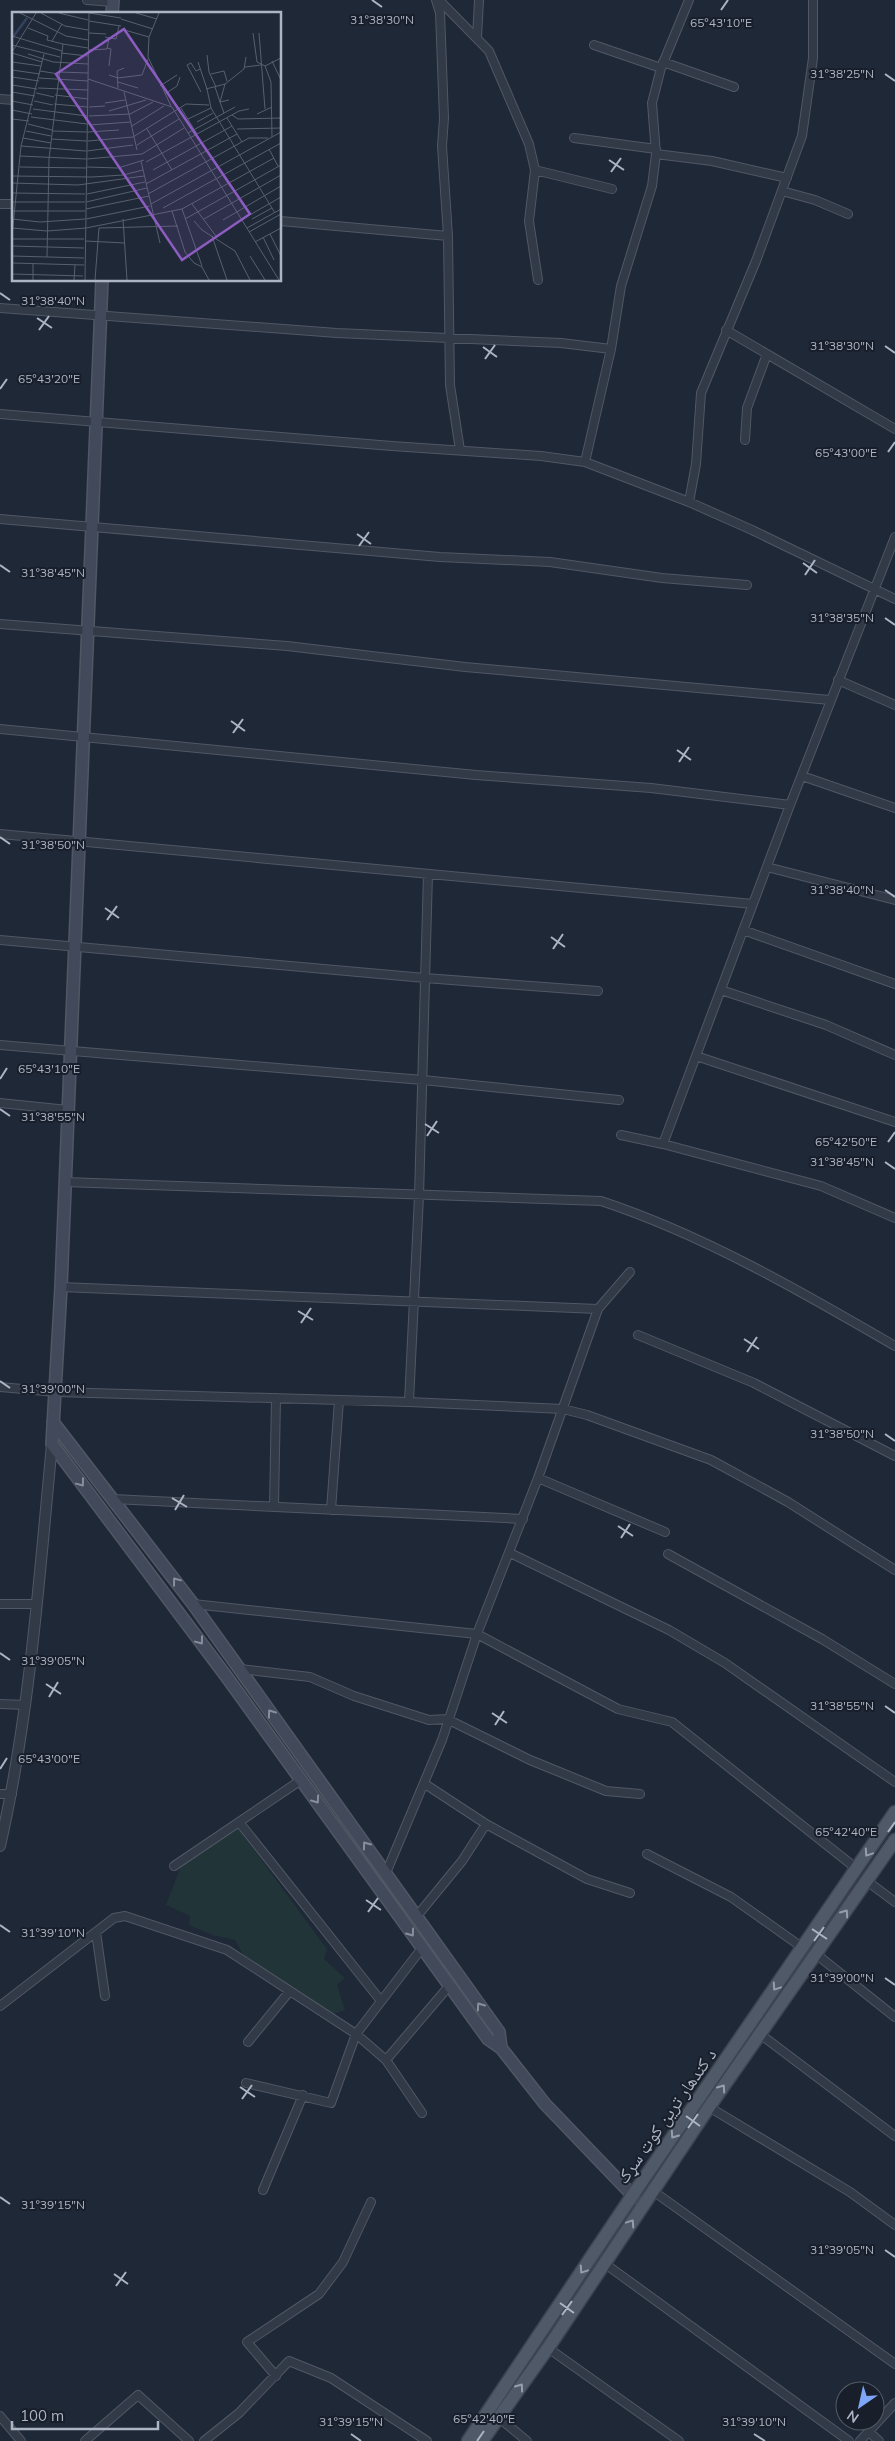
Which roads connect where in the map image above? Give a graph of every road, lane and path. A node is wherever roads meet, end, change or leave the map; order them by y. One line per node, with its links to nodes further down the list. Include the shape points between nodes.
1 (87, 0): 6 (street)
2 (438, 0): 7 (street); 19 (street)
3 (479, 0): 7 (street)
4 (689, 0): 9 (street)
5 (813, 0): 14 (street, via 812,58 802,136)
6 (112, 5)
7 (477, 38): 13 (street, via 493,59 530,144)
8 (594, 44): 9 (street)
9 (662, 65): 10 (street); 12 (street, via 652,103)
10 (734, 87)
11 (574, 138): 12 (street)
12 (656, 152): 14 (street); 26 (street, via 652,186 621,286)
13 (535, 170): 15 (street); 20 (street, via 529,221)
14 (787, 178): 16 (street)
15 (612, 189)
16 (782, 191): 17 (street); 24 (street)
17 (848, 214)
18 (281, 222): 19 (street)
19 (448, 236): 25 (street)
20 (538, 280)
21 (102, 281): 23 (main road)
22 (0, 308): 23 (street)
23 (101, 316): 25 (street, via 337,333); 29 (main road)
24 (726, 330): 27 (street); 34 (street, via 701,393 696,464)
25 (448, 337): 26 (street); 32 (street, via 450,385)
26 (611, 349): 33 (street)
27 (767, 354): 30 (street); 31 (street, via 747,408)
28 (0, 414): 29 (street)
29 (97, 422): 32 (street); 36 (main road)
30 (895, 429)
31 (745, 440)
32 (460, 450): 33 (street)
33 (585, 462): 34 (street)
34 (688, 502): 39 (street)
35 (0, 518): 36 (street)
36 (92, 527): 38 (street, via 420,556 550,562); 42 (main road)
37 (895, 537): 39 (street)
38 (747, 586)
39 (874, 589): 40 (street); 43 (street)
40 (895, 599)
41 (0, 624): 42 (street)
42 (88, 632): 44 (street, via 287,646 465,668); 47 (main road)
43 (838, 680): 44 (street); 45 (street)
44 (830, 700): 48 (street)
45 (895, 705)
46 (0, 729): 47 (street)
47 (84, 736): 49 (street, via 476,775 651,788); 52 (main road)
48 (802, 776): 49 (street); 50 (street)
49 (790, 805): 53 (street)
50 (895, 808)
51 (0, 834): 52 (street)
52 (79, 841): 54 (street); 59 (main road)
53 (767, 867): 55 (street); 56 (street)
54 (428, 874): 56 (street); 60 (street)
55 (895, 900)
56 (753, 904): 57 (street)
57 (743, 930): 61 (street); 62 (street)
58 (0, 940): 59 (street)
59 (75, 947): 60 (street); 65 (main road)
60 (425, 978): 63 (street); 68 (street)
61 (895, 984)
62 (721, 990): 66 (street, via 826,1025); 67 (street)
63 (598, 991)
64 (0, 1045): 65 (street)
65 (70, 1051): 68 (street); 71 (main road)
66 (895, 1055)
67 (696, 1056): 72 (street); 74 (street)
68 (423, 1080): 69 (street); 76 (street)
69 (620, 1100)
70 (0, 1103): 71 (street)
71 (68, 1110): 75 (main road)
72 (895, 1122)
73 (620, 1135): 74 (street)
74 (663, 1144): 77 (street, via 821,1186)
75 (65, 1182): 76 (street); 79 (main road)
76 (419, 1196): 80 (street); 83 (street, via 601,1200 652,1218 797,1290)
77 (895, 1218)
78 (630, 1272): 81 (street)
79 (61, 1287): 80 (street); 85 (main road)
80 (412, 1302): 81 (street); 88 (street)
81 (598, 1309): 89 (street)
82 (638, 1335): 92 (street, via 754,1382)
83 (895, 1346)
84 (0, 1387): 85 (street)
85 (56, 1392): 86 (street); 90 (main road)
86 (276, 1398): 87 (street); 95 (street)
87 (339, 1400): 88 (street); 96 (street)
88 (408, 1402): 89 (street)
89 (563, 1409): 93 (street); 101 (street, via 711,1460 788,1502)
90 (53, 1422): 91 (main road); 94 (main road)
91 (52, 1444): 103 (street); 111 (main road, one-way to 111)
92 (895, 1456)
93 (538, 1478): 97 (street); 98 (street)
94 (113, 1500): 95 (street); 104 (main road, one-way to 94)
95 (274, 1507): 96 (street)
96 (331, 1510): 97 (street)
97 (523, 1519): 99 (street)
98 (665, 1532)
99 (510, 1553): 105 (street); 112 (street, via 669,1630 725,1663)
100 (668, 1554): 107 (street, via 822,1639)
101 (895, 1570)
102 (0, 1604): 103 (street)
103 (36, 1604): 109 (street)
104 (193, 1604): 105 (street); 106 (main road)
105 (477, 1634): 110 (street); 124 (street, via 618,1710 672,1722)
106 (240, 1669): 110 (street, via 310,1677 354,1696 429,1720); 125 (main road, one-way to 106)
107 (895, 1684)
108 (0, 1704): 109 (street)
109 (26, 1705): 115 (street)
110 (447, 1719): 113 (street); 116 (street, via 530,1760 606,1791)
111 (302, 1780): 118 (street); 131 (main road, one-way to 131)
112 (895, 1782)
113 (425, 1784): 119 (street); 125 (street)
114 (0, 1794): 115 (street)
115 (12, 1794): 121 (street)
116 (640, 1794)
117 (895, 1812): 124 (main road, د کندهار ترين کوټ سړک, one-way to 124)
118 (239, 1822): 123 (street); 137 (street)
119 (486, 1824): 127 (street, via 587,1879); 129 (street, via 462,1861)
120 (895, 1840): 126 (main road, د کندهار ترين کوټ سړک)
121 (0, 1846)
122 (647, 1854): 132 (street, via 731,1897)
123 (174, 1866)
124 (857, 1868): 132 (main road, د کندهار ترين کوټ سړک)
125 (386, 1873): 129 (main road)
126 (868, 1881): 128 (street); 133 (main road, د کندهار ترين کوټ سړک, one-way to 126)
127 (630, 1893)
128 (895, 1902)
129 (417, 1916): 144 (main road, one-way to 129, via 499,2032)
130 (96, 1932): 135 (street, via 114,1918 125,1916 227,1950); 136 (street); 138 (street)
131 (422, 1948): 134 (main road); 137 (street)
132 (803, 1948): 143 (main road, د کندهار ترين کوټ سړک, one-way to 143)
133 (816, 1954): 139 (street); 141 (main road, د کندهار ترين کوټ سړک)
134 (449, 1986): 144 (main road, via 488,2039); 145 (street)
135 (289, 1992): 140 (street); 142 (street)
136 (105, 1996)
137 (381, 2001): 140 (street)
138 (0, 2006)
139 (895, 2017)
140 (356, 2034): 145 (street); 147 (street, via 331,2103)
141 (760, 2034): 143 (main road, د کندهار ترين کوټ سړک); 150 (street)
142 (248, 2042)
143 (743, 2046): 148 (main road, د کندهار ترين کوټ سړک, one-way to 143); 153 (main road, د کندهار ترين کوټ سړک, one-way to 153)
144 (501, 2048): 153 (main road, via 545,2104)
145 (386, 2060): 149 (street)
146 (246, 2083): 147 (street)
147 (303, 2096): 151 (street)
148 (709, 2107): 152 (main road, د کندهار ترين کوټ سړک); 156 (street, via 850,2192)
149 (422, 2113)
150 (895, 2136)
151 (263, 2190)
152 (653, 2191): 155 (main road, د کندهار ترين کوټ سړک); 159 (street)
153 (632, 2196): 155 (main road); 170 (main road, د کندهار ترين کوټ سړک, one-way to 170)
154 (371, 2202): 160 (street, via 344,2262 319,2294 248,2342)
155 (643, 2206): 157 (main road, د کندهار ترين کوټ سړک, one-way to 155)
156 (895, 2225)
157 (604, 2263): 158 (main road, د کندهار ترين کوټ سړک); 174 (street)
158 (548, 2348): 163 (main road, د کندهار ترين کوټ سړک, one-way to 158); 173 (street)
159 (895, 2364)
160 (276, 2376): 168 (street, via 239,2413); 169 (street, via 289,2361 331,2378)
161 (895, 2403): 164 (street)
162 (0, 2416): 165 (street)
163 (498, 2417): 171 (main road, د کندهار ترين کوټ سړک); 172 (street)
164 (869, 2432): 175 (street); 176 (street)
165 (21, 2441)
166 (85, 2441): 167 (street, via 138,2395)
167 (189, 2441)
168 (204, 2441)
169 (427, 2441)
170 (468, 2441)
171 (482, 2441)
172 (527, 2441)
173 (679, 2441)
174 (849, 2441)
175 (860, 2441)
176 (879, 2441)

